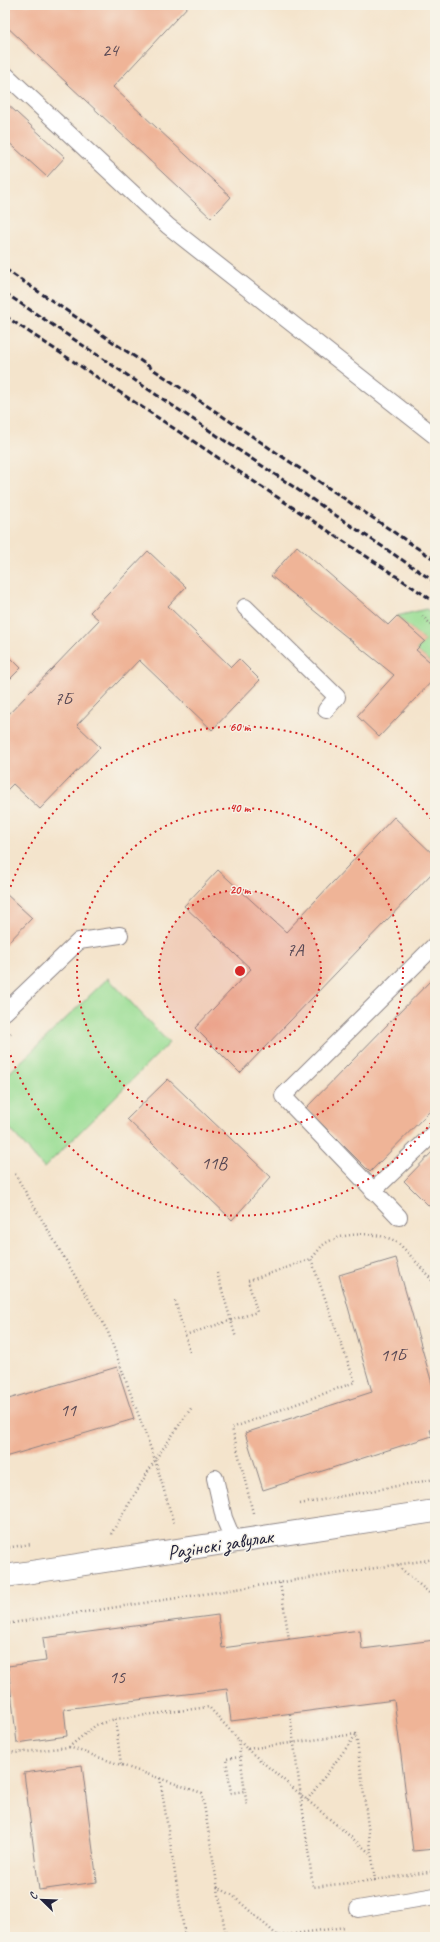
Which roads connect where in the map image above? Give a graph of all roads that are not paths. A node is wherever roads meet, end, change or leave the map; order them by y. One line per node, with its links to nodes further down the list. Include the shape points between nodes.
1 (5, 74): 2 (lane, via 168,226)
2 (435, 436)
3 (245, 607): 4 (lane, via 337,697)
4 (326, 710)
5 (120, 935): 7 (lane, via 79,941)
6 (435, 945): 9 (lane, via 283,1096)
7 (5, 1012)
8 (435, 1132): 9 (lane)
9 (373, 1191): 10 (lane)
10 (398, 1217)
11 (215, 1478): 13 (lane, via 224,1518)
12 (435, 1511): 13 (street, Разінскі завулак)
13 (234, 1542): 14 (street, Разінскі завулак)
14 (5, 1576)
15 (435, 1896): 16 (lane)
16 (358, 1909)

